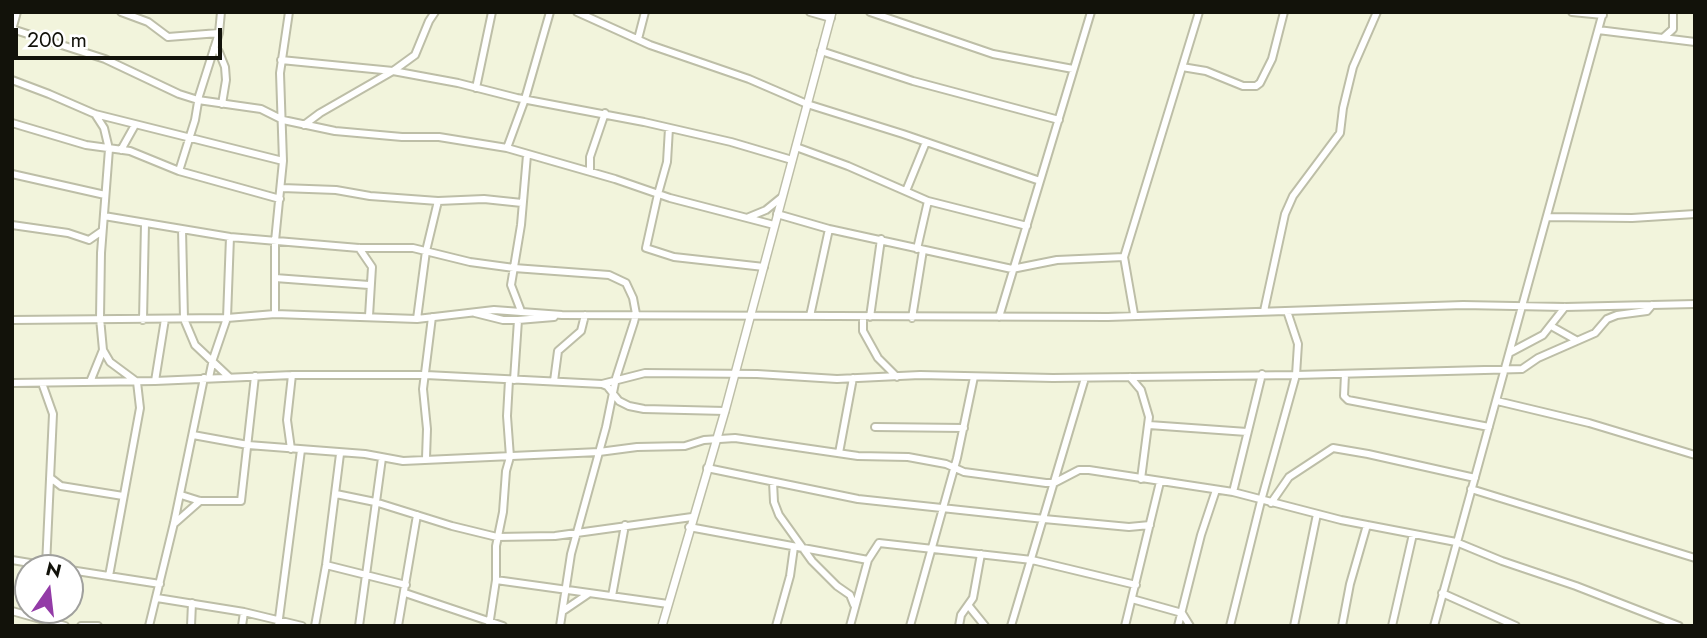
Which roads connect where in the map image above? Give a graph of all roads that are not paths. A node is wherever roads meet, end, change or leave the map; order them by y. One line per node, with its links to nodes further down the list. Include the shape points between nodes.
1 (17, 12): 20 (street)
2 (221, 12): 22 (street)
3 (289, 12): 28 (street)
4 (435, 12): 31 (street, via 415,55)
5 (492, 12): 33 (street)
6 (550, 12): 34 (street)
7 (578, 12): 24 (street)
8 (645, 12): 24 (street)
9 (810, 12): 19 (street)
10 (870, 12): 30 (street, via 993,54)
11 (1091, 12): 30 (street)
12 (1199, 12): 29 (street)
13 (1284, 12): 29 (street, via 1272,59 1256,86)
14 (1377, 12): 99 (street, via 1353,68 1340,133 1298,188 1285,214)
15 (1572, 12): 18 (street)
16 (1673, 12): 23 (street, via 1674,29)
17 (125, 13): 22 (street, via 168,37)
18 (1603, 13): 21 (street)
19 (831, 15): 27 (street)
20 (12, 30): 35 (street, via 105,59)
21 (1598, 30): 23 (street); 71 (street)
22 (219, 33): 26 (street)
23 (1663, 38): 25 (street)
24 (638, 39): 37 (street)
25 (1695, 42)
26 (214, 48): 35 (street); 36 (street, via 225,68)
27 (821, 51): 37 (street); 41 (street)
28 (281, 60): 31 (street); 40 (street)
29 (1182, 67): 86 (street)
30 (1073, 69): 41 (street)
31 (393, 71): 33 (street); 44 (street)
32 (12, 80): 39 (street)
33 (476, 88): 34 (street)
34 (524, 99): 38 (street); 49 (street)
35 (198, 100): 36 (street); 46 (street)
36 (222, 104): 40 (street, via 261,109)
37 (807, 104): 47 (street); 48 (street)
38 (605, 113): 45 (street); 56 (street, via 590,157)
39 (95, 114): 43 (street); 50 (street)
40 (283, 120): 44 (street); 54 (street)
41 (1059, 120): 58 (street)
42 (12, 123): 50 (street)
43 (135, 125): 46 (street); 51 (street)
44 (304, 125): 49 (street, via 354,133 462,139)
45 (669, 128): 53 (street); 61 (street, via 669,153)
46 (190, 139): 54 (street); 55 (street)
47 (926, 142): 58 (street); 60 (street)
48 (796, 147): 53 (street); 60 (street)
49 (507, 148): 52 (street)
50 (109, 149): 51 (street); 62 (street)
51 (121, 150): 55 (street)
52 (527, 155): 56 (street); 67 (street)
53 (792, 160): 63 (street)
54 (283, 161): 59 (street)
55 (179, 171): 64 (street)
56 (590, 171): 61 (street)
57 (12, 174): 62 (street)
58 (1040, 181): 76 (street)
59 (282, 188): 64 (street); 65 (street)
60 (905, 191): 66 (street)
61 (658, 194): 72 (street); 87 (street, via 645,243 649,250)
62 (105, 195): 70 (street)
63 (782, 197): 68 (street); 72 (street)
64 (280, 199): 82 (street)
65 (438, 201): 67 (street, via 484,198); 85 (street)
66 (928, 201): 76 (street); 84 (street)
67 (522, 203): 88 (street)
68 (777, 214): 75 (street); 78 (street)
69 (1695, 214): 71 (street)
70 (104, 216): 73 (street); 79 (street)
71 (1547, 217): 94 (street)
72 (747, 218): 75 (street)
73 (145, 223): 77 (street); 118 (street)
74 (12, 225): 79 (street, via 89,240)
75 (774, 225): 87 (street)
76 (1027, 226): 89 (street)
77 (182, 229): 80 (street); 112 (street)
78 (830, 229): 81 (street); 107 (street)
79 (102, 231): 111 (street)
80 (230, 237): 82 (street); 113 (street)
81 (881, 239): 84 (street); 109 (street)
82 (275, 241): 83 (street); 90 (street)
83 (359, 248): 85 (street); 91 (street, via 371,264)
84 (920, 249): 89 (street); 114 (street)
85 (426, 251): 88 (street); 116 (street)
86 (1124, 257): 89 (street, via 1057,260); 103 (street)
87 (764, 267): 102 (street)
88 (514, 268): 98 (street, via 511,285); 101 (street, via 616,276 629,287)
89 (1012, 269): 110 (street)
90 (275, 278): 91 (street); 100 (street)
91 (369, 285): 106 (street)
92 (1695, 304): 93 (street)
93 (1652, 305): 95 (street); 121 (street, via 1647,311 1607,319 1595,333)
94 (1524, 307): 95 (street); 96 (street, via 1463,304); 123 (street)
95 (1565, 307): 120 (street)
96 (1287, 310): 99 (street); 131 (street, via 1298,344)
97 (470, 311): 98 (street); 108 (street); 119 (street)
98 (521, 311): 104 (street)
99 (1264, 311): 103 (street)
100 (275, 314): 106 (street); 113 (street)
101 (636, 314): 102 (street); 105 (street); 140 (street)
102 (752, 314): 107 (street); 126 (street)
103 (1134, 314): 110 (street)
104 (562, 315): 105 (street); 119 (street)
105 (585, 315): 143 (street, via 579,334 558,351)
106 (369, 316): 116 (street)
107 (810, 316): 109 (street)
108 (432, 317): 116 (street); 130 (street)
109 (867, 317): 114 (street); 134 (street, via 863,331 878,358)
110 (999, 317): 114 (street)
111 (100, 318): 117 (street); 118 (street); 122 (street)
112 (184, 318): 113 (street); 115 (street); 124 (street, via 195,345)
113 (227, 318): 124 (street)
114 (912, 318)
115 (165, 319): 118 (street); 142 (street)
116 (417, 319)
117 (12, 320)
118 (143, 320)
119 (518, 320): 141 (street)
120 (1551, 326): 121 (street); 123 (street)
121 (1576, 340): 125 (street, via 1525,368)
122 (103, 350): 144 (street); 145 (street, via 110,362)
123 (1511, 352): 125 (street)
124 (213, 359): 133 (street); 137 (street)
125 (1506, 369): 128 (street); 150 (street)
126 (735, 373): 138 (street); 140 (street, via 645,373); 151 (street)
127 (1262, 374): 131 (street); 136 (street); 156 (street)
128 (1345, 374): 131 (street); 154 (street, via 1348,400)
129 (292, 375): 130 (street); 132 (street); 160 (street, via 287,420)
130 (426, 375): 141 (street); 168 (street)
131 (1296, 375): 184 (street)
132 (255, 376): 133 (street); 159 (street)
133 (229, 377): 137 (street)
134 (897, 377): 135 (street); 138 (street)
135 (974, 377): 139 (street); 155 (street)
136 (1130, 377): 139 (street); 152 (street, via 1141,390)
137 (207, 378): 142 (street); 157 (street)
138 (853, 378): 163 (street)
139 (1085, 378): 176 (street)
140 (617, 379): 148 (street); 149 (street)
141 (511, 380): 143 (street); 166 (street, via 507,416)
142 (155, 381): 145 (street)
143 (554, 381): 148 (street)
144 (90, 382): 145 (street); 147 (street)
145 (137, 382): 182 (street, via 138,420)
146 (12, 383): 147 (street)
147 (42, 383): 171 (street, via 53,414)
148 (602, 384): 149 (street)
149 (614, 393): 151 (street, via 624,404 644,409); 162 (street)
150 (1497, 401): 154 (street); 165 (street)
151 (725, 411): 158 (street)
152 (1149, 425): 156 (street); 173 (street)
153 (875, 427): 155 (street)
154 (1489, 427): 172 (street)
155 (964, 428): 169 (street)
156 (1247, 432): 179 (street)
157 (193, 435): 159 (street); 181 (street)
158 (717, 438): 162 (street, via 685,446); 163 (street); 170 (street)
159 (248, 445): 160 (street); 183 (street, via 241,501)
160 (290, 449): 161 (street)
161 (301, 450): 164 (street); 233 (street)
162 (600, 452): 166 (street); 197 (street)
163 (839, 453): 169 (street, via 908,457)
164 (340, 454): 167 (street); 180 (street)
165 (1695, 455)
166 (510, 457): 168 (street); 199 (street)
167 (382, 458): 168 (street); 185 (street)
168 (426, 458)
169 (954, 467): 176 (street); 187 (street)
170 (707, 468): 174 (street); 190 (street)
171 (51, 478): 182 (street, via 61,486); 204 (street)
172 (1475, 478): 177 (street); 186 (street, via 1334,448 1289,477)
173 (1141, 479): 175 (street); 176 (street, via 1079,470)
174 (773, 482): 187 (street, via 858,499); 202 (street, via 779,516)
175 (1160, 482): 178 (street); 194 (street)
176 (1054, 483): 191 (street)
177 (1471, 489): 200 (street); 207 (street)
178 (1216, 490): 179 (street); 232 (street)
179 (1233, 492): 184 (street)
180 (335, 494): 185 (street); 210 (street)
181 (181, 495): 183 (street); 192 (street)
182 (123, 496): 214 (street)
183 (200, 501): 192 (street)
184 (1261, 501): 186 (street); 258 (street)
185 (375, 502): 189 (street); 212 (street)
186 (1271, 503): 188 (street)
187 (942, 508): 191 (street); 203 (street)
188 (1317, 514): 195 (street); 259 (street)
189 (417, 515): 199 (street); 219 (street)
190 (692, 517): 193 (street); 196 (street)
191 (1044, 519): 194 (street); 209 (street)
192 (174, 523): 216 (street)
193 (625, 525): 197 (street); 222 (street)
194 (1150, 525): 217 (street)
195 (1367, 525): 198 (street); 260 (street)
196 (689, 527): 201 (street); 226 (street)
197 (577, 531): 199 (street); 218 (street)
198 (1413, 534): 200 (street); 261 (street)
199 (497, 537): 215 (street)
200 (1456, 542): 220 (street); 234 (street)
201 (794, 547): 202 (street); 249 (street)
202 (804, 549): 206 (street); 227 (street, via 850,594)
203 (932, 550): 205 (street); 208 (street, via 879,543); 251 (street)
204 (47, 554)
205 (981, 554): 209 (street); 228 (street)
206 (849, 557): 208 (street); 213 (street)
207 (1695, 558)
208 (868, 560): 213 (street)
209 (1032, 560): 217 (street); 254 (street)
210 (326, 565): 212 (street); 243 (street)
211 (84, 572): 214 (street)
212 (366, 574): 219 (street); 244 (street)
213 (864, 574): 227 (street)
214 (109, 576): 216 (street)
215 (496, 580): 218 (street); 235 (street)
216 (160, 584): 223 (street)
217 (1136, 585): 224 (street)
218 (565, 588): 221 (street); 231 (street)
219 (406, 589): 235 (street); 245 (street)
220 (1442, 593): 262 (street); 263 (street)
221 (588, 594): 222 (street); 231 (street)
222 (612, 596): 226 (street)
223 (157, 598): 225 (street); 239 (street)
224 (1132, 599): 232 (street); 255 (street)
225 (192, 603): 230 (street); 240 (street)
226 (668, 604): 248 (street)
227 (854, 605): 250 (street)
228 (968, 606): 252 (street); 253 (street)
229 (12, 611): 236 (street)
230 (244, 612): 233 (street); 241 (street)
231 (562, 612): 247 (street)
232 (1182, 613): 256 (street); 257 (street)
233 (279, 623): 242 (street)
234 (1662, 623): 264 (street)
235 (489, 624): 246 (street)
236 (65, 626)
237 (81, 626): 238 (street)
238 (98, 626)
239 (149, 626)
240 (191, 626)
241 (242, 626)
242 (302, 626)
243 (315, 626)
244 (359, 626)
245 (398, 626)
246 (503, 626)
247 (560, 626)
248 (662, 626)
249 (776, 626)
250 (850, 626)
251 (910, 626)
252 (958, 626)
253 (985, 626)
254 (1010, 626)
255 (1125, 626)
256 (1178, 626)
257 (1190, 626)
258 (1230, 626)
259 (1294, 626)
260 (1342, 626)
261 (1392, 626)
262 (1434, 626)
263 (1516, 626)
264 (1679, 626)

